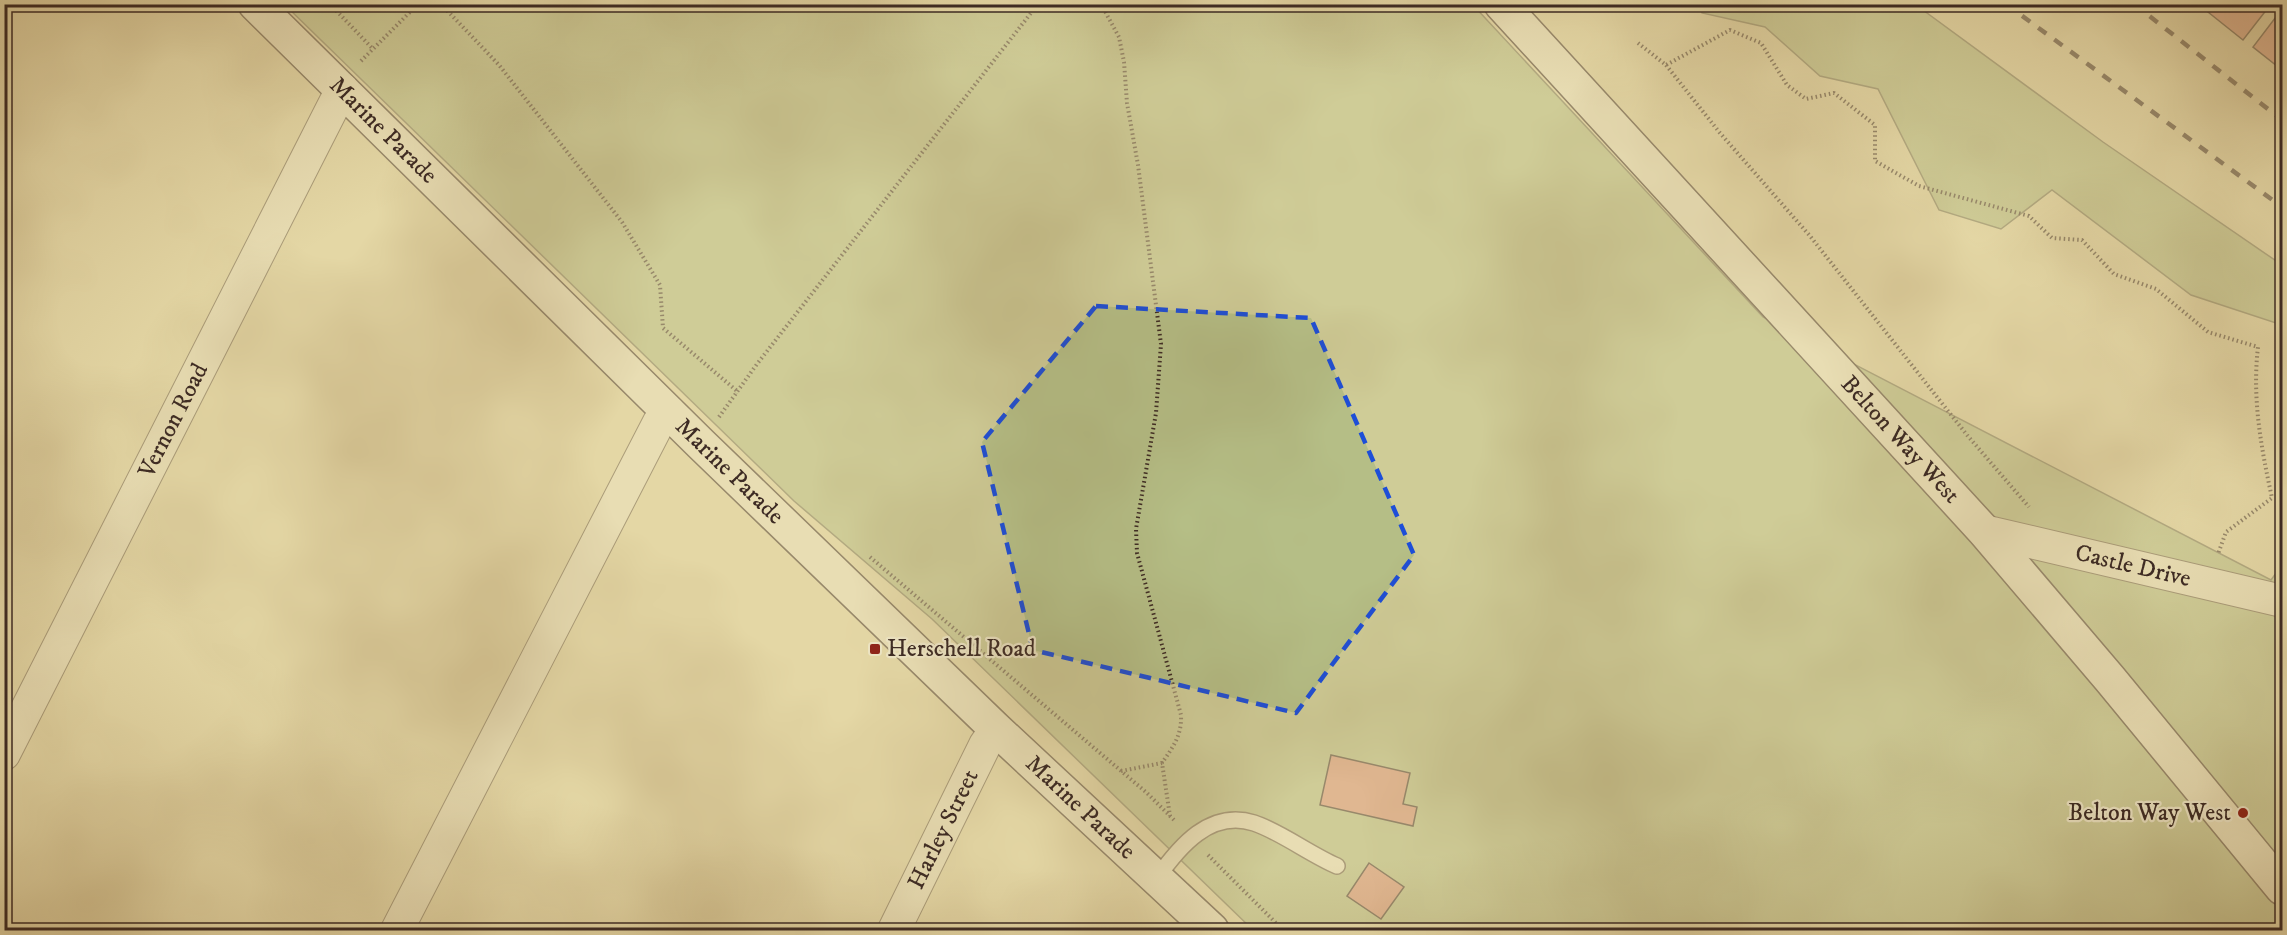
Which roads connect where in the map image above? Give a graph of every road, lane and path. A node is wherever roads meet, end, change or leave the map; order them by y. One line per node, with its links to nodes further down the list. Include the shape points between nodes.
1 (255, 4): 11 (street, Marine Parade)
2 (330, 4): 9 (path)
3 (418, 4): 9 (path)
4 (441, 4): 12 (path, via 499,65 622,222 660,285 663,328)
5 (1038, 4): 12 (path)
6 (1101, 4): 21 (path, via 1119,37 1124,62 1161,344 1156,413 1136,529 1137,553 1181,715 1182,729)
7 (1501, 4): 14 (street, Belton Way West)
8 (1638, 44): 10 (path)
9 (373, 49): 11 (path)
10 (1666, 65): 15 (path, via 1810,236 1967,435 2021,495); 17 (path, via 1730,30 1761,44 1787,85 1806,99 1834,93 1875,125 1875,161 1919,186 2029,216 2052,238 2082,240 2114,274 2156,289 2208,332 2258,347 2254,381 2260,442 2272,498 2226,532)
11 (342, 89): 13 (street, Marine Parade); 20 (street, Vernon Road)
12 (737, 391): 12 (path, via 732,397 713,426 725,408)
13 (669, 412): 19 (street, Marine Parade); 28 (street, via 659,422)
14 (1984, 531): 15 (street, Castle Drive); 27 (street, Belton Way West)
15 (2056, 547): 17 (street, Castle Drive)
16 (864, 552): 22 (path)
17 (2207, 583): 18 (street, Castle Drive)
18 (2283, 601)
19 (996, 729): 26 (street, Marine Parade); 29 (street, Harley Street)
20 (4, 754)
21 (1162, 763): 22 (path); 23 (path)
22 (1120, 771): 23 (path)
23 (1170, 817): 24 (path)
24 (1191, 838): 25 (lane, via 1216,823 1255,823); 26 (lane); 31 (path)
25 (1337, 866)
26 (1157, 878): 30 (street, Marine Parade)
27 (2283, 888)
28 (397, 930)
29 (894, 930)
30 (1212, 930)
31 (1283, 930)

